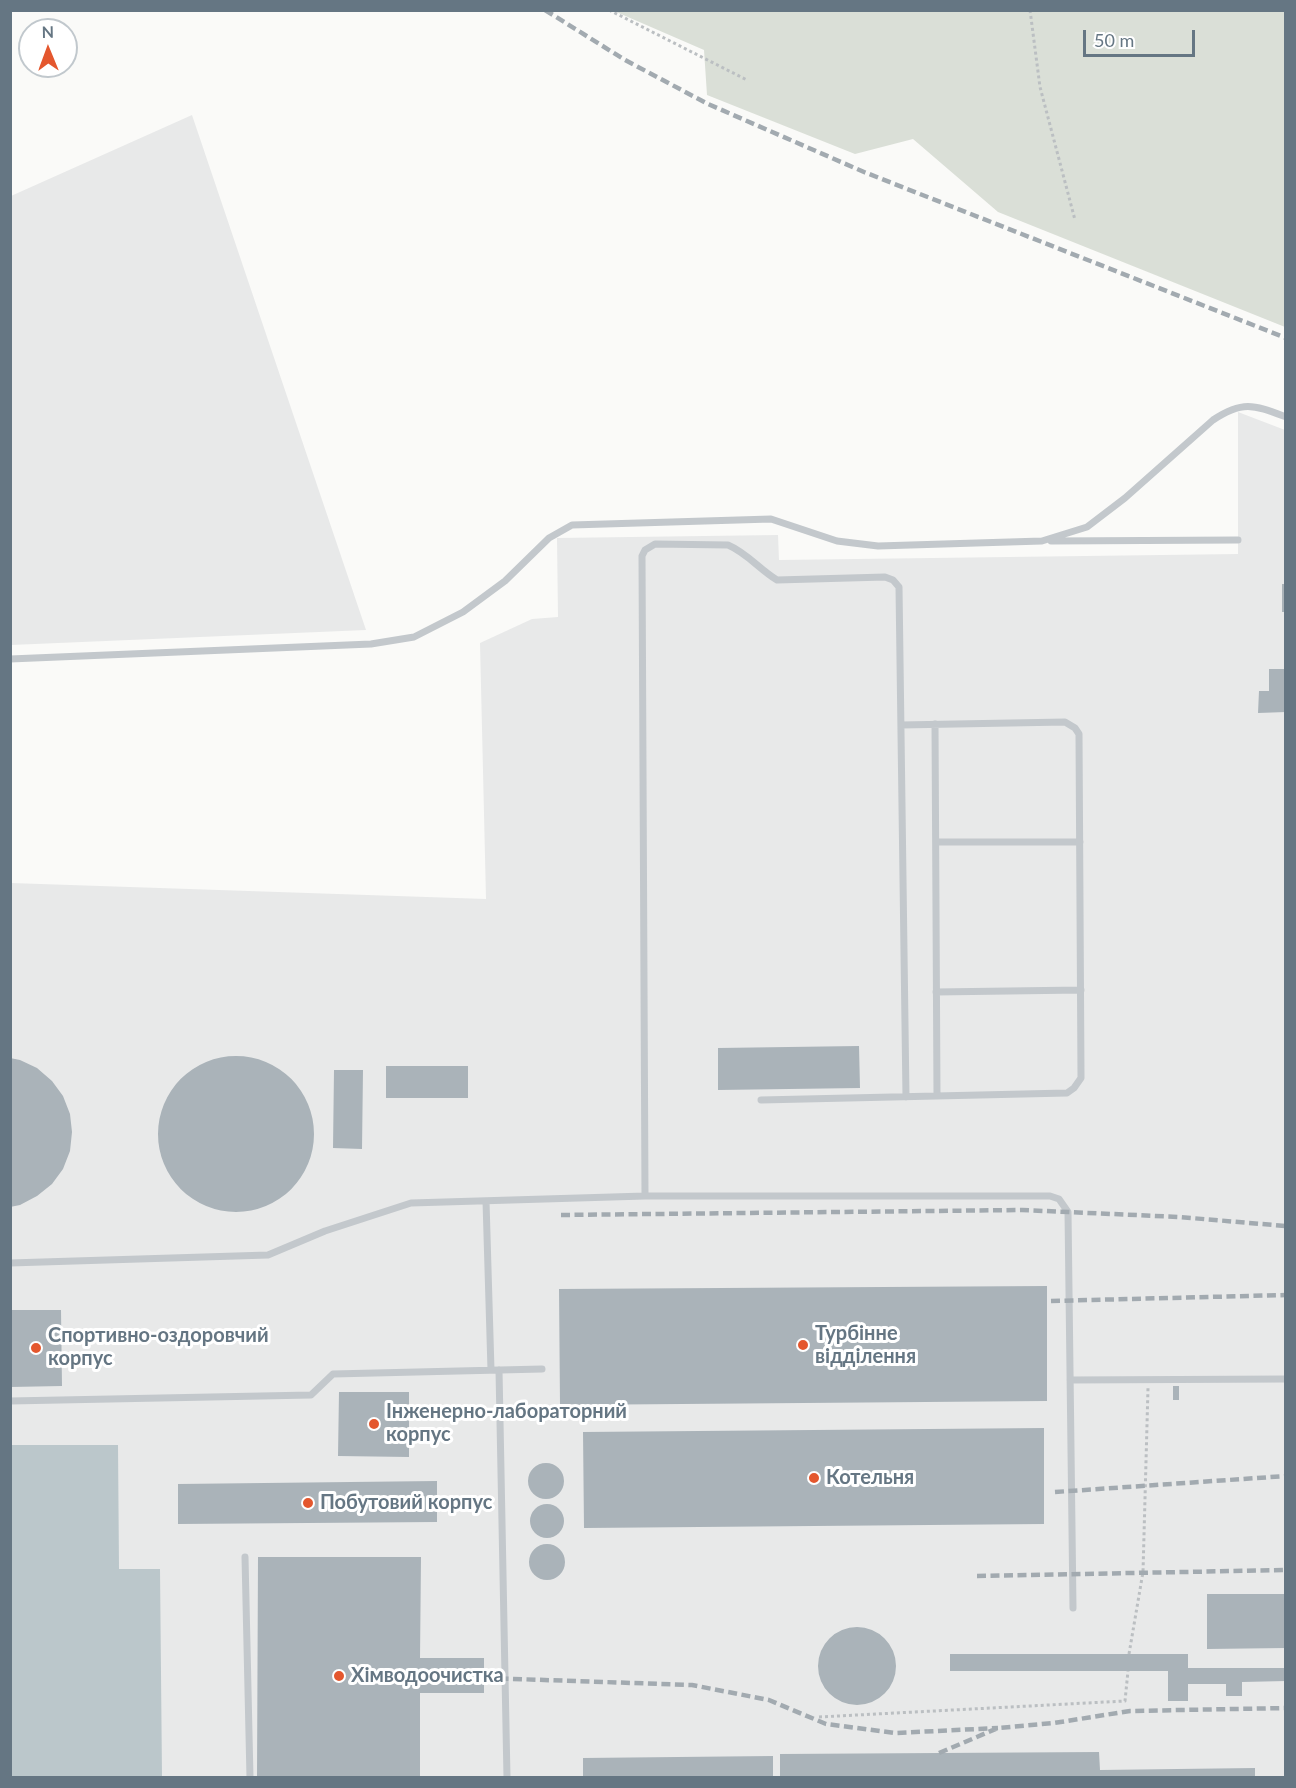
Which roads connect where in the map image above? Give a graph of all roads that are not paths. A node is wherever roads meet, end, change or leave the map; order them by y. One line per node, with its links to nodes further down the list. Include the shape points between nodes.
1 (1286, 417): 3 (lane, via 1254,405 1226,411 1087,527)
2 (1238, 540): 3 (lane)
3 (1042, 541): 4 (lane, via 878,546 837,541 771,519 572,525 549,538 505,581 463,612 414,637 371,644)
4 (10, 659)
5 (935, 724): 6 (lane); 7 (lane); 8 (lane, via 1065,722 1075,728 1079,734)
6 (901, 725): 12 (lane); 14 (lane, via 901,592 893,580 777,580 728,544 655,544 645,550)
7 (936, 842): 8 (lane); 10 (lane)
8 (1080, 842): 9 (lane)
9 (1081, 990): 10 (lane); 11 (lane, via 1081,1078 1074,1088 1067,1093)
10 (936, 992): 11 (lane)
11 (937, 1096): 12 (lane)
12 (906, 1097): 13 (lane)
13 (761, 1100)
14 (645, 1196): 15 (lane); 20 (lane, via 1059,1199 1068,1212)
15 (486, 1201): 16 (lane, via 411,1203 325,1231 268,1255); 18 (lane)
16 (10, 1263)
17 (542, 1369): 18 (lane)
18 (495, 1370): 21 (lane, via 333,1374 311,1395); 25 (lane)
19 (1286, 1379): 20 (lane)
20 (1070, 1380): 23 (lane)
21 (10, 1401)
22 (245, 1557): 24 (lane)
23 (1073, 1608)
24 (250, 1778)
25 (507, 1778)

